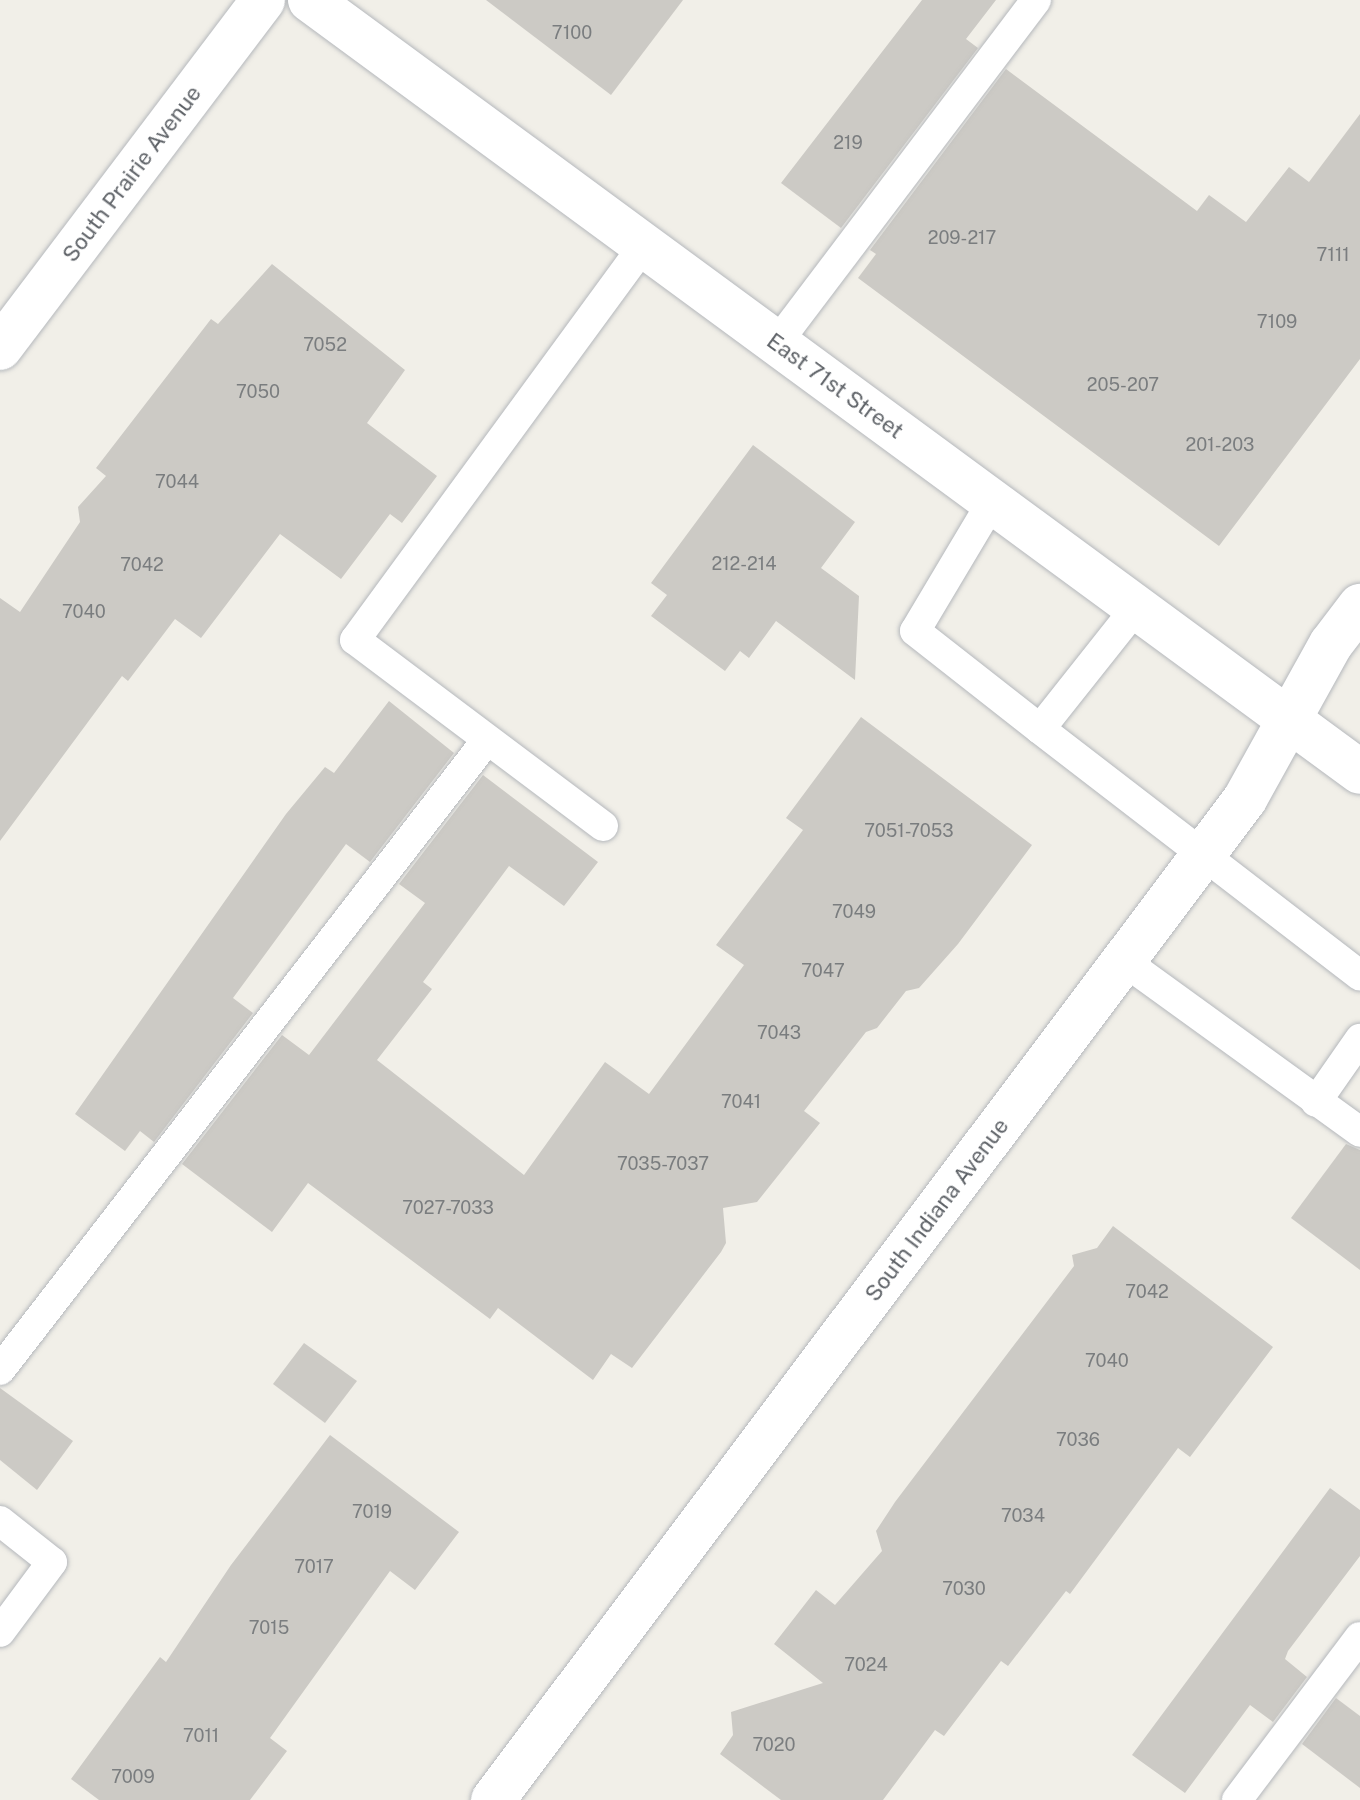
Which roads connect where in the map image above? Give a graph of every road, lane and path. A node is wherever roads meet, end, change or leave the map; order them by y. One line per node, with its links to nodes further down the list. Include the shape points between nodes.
1 (263, 0): 6 (street, South Prairie Avenue)
2 (310, 0): 4 (street, East 71st Street)
3 (1036, 0): 5 (lane)
4 (644, 245): 5 (street, East 71st Street); 12 (lane, via 355,640)
5 (776, 344): 7 (street, East 71st Street)
6 (0, 348)
7 (992, 502): 9 (street, East 71st Street); 11 (lane, via 915,631)
8 (1360, 606): 10 (street, South Indiana Avenue, via 1331,644)
9 (1136, 608): 10 (street, East 71st Street); 11 (lane)
10 (1290, 720): 13 (street, East 71st Street); 15 (street, South Indiana Avenue, via 1245,799)
11 (1040, 729): 15 (lane)
12 (487, 740): 14 (lane); 21 (lane)
13 (1360, 772)
14 (603, 826)
15 (1203, 856): 16 (street, South Indiana Avenue); 17 (lane)
16 (1124, 961): 19 (lane); 25 (street, South Indiana Avenue)
17 (1360, 975)
18 (1360, 1039): 19 (lane)
19 (1316, 1102): 20 (lane)
20 (1360, 1132)
21 (0, 1370)
22 (0, 1521): 23 (lane, via 52,1562)
23 (0, 1632)
24 (1360, 1637): 26 (lane)
25 (493, 1800)
26 (1237, 1800)

